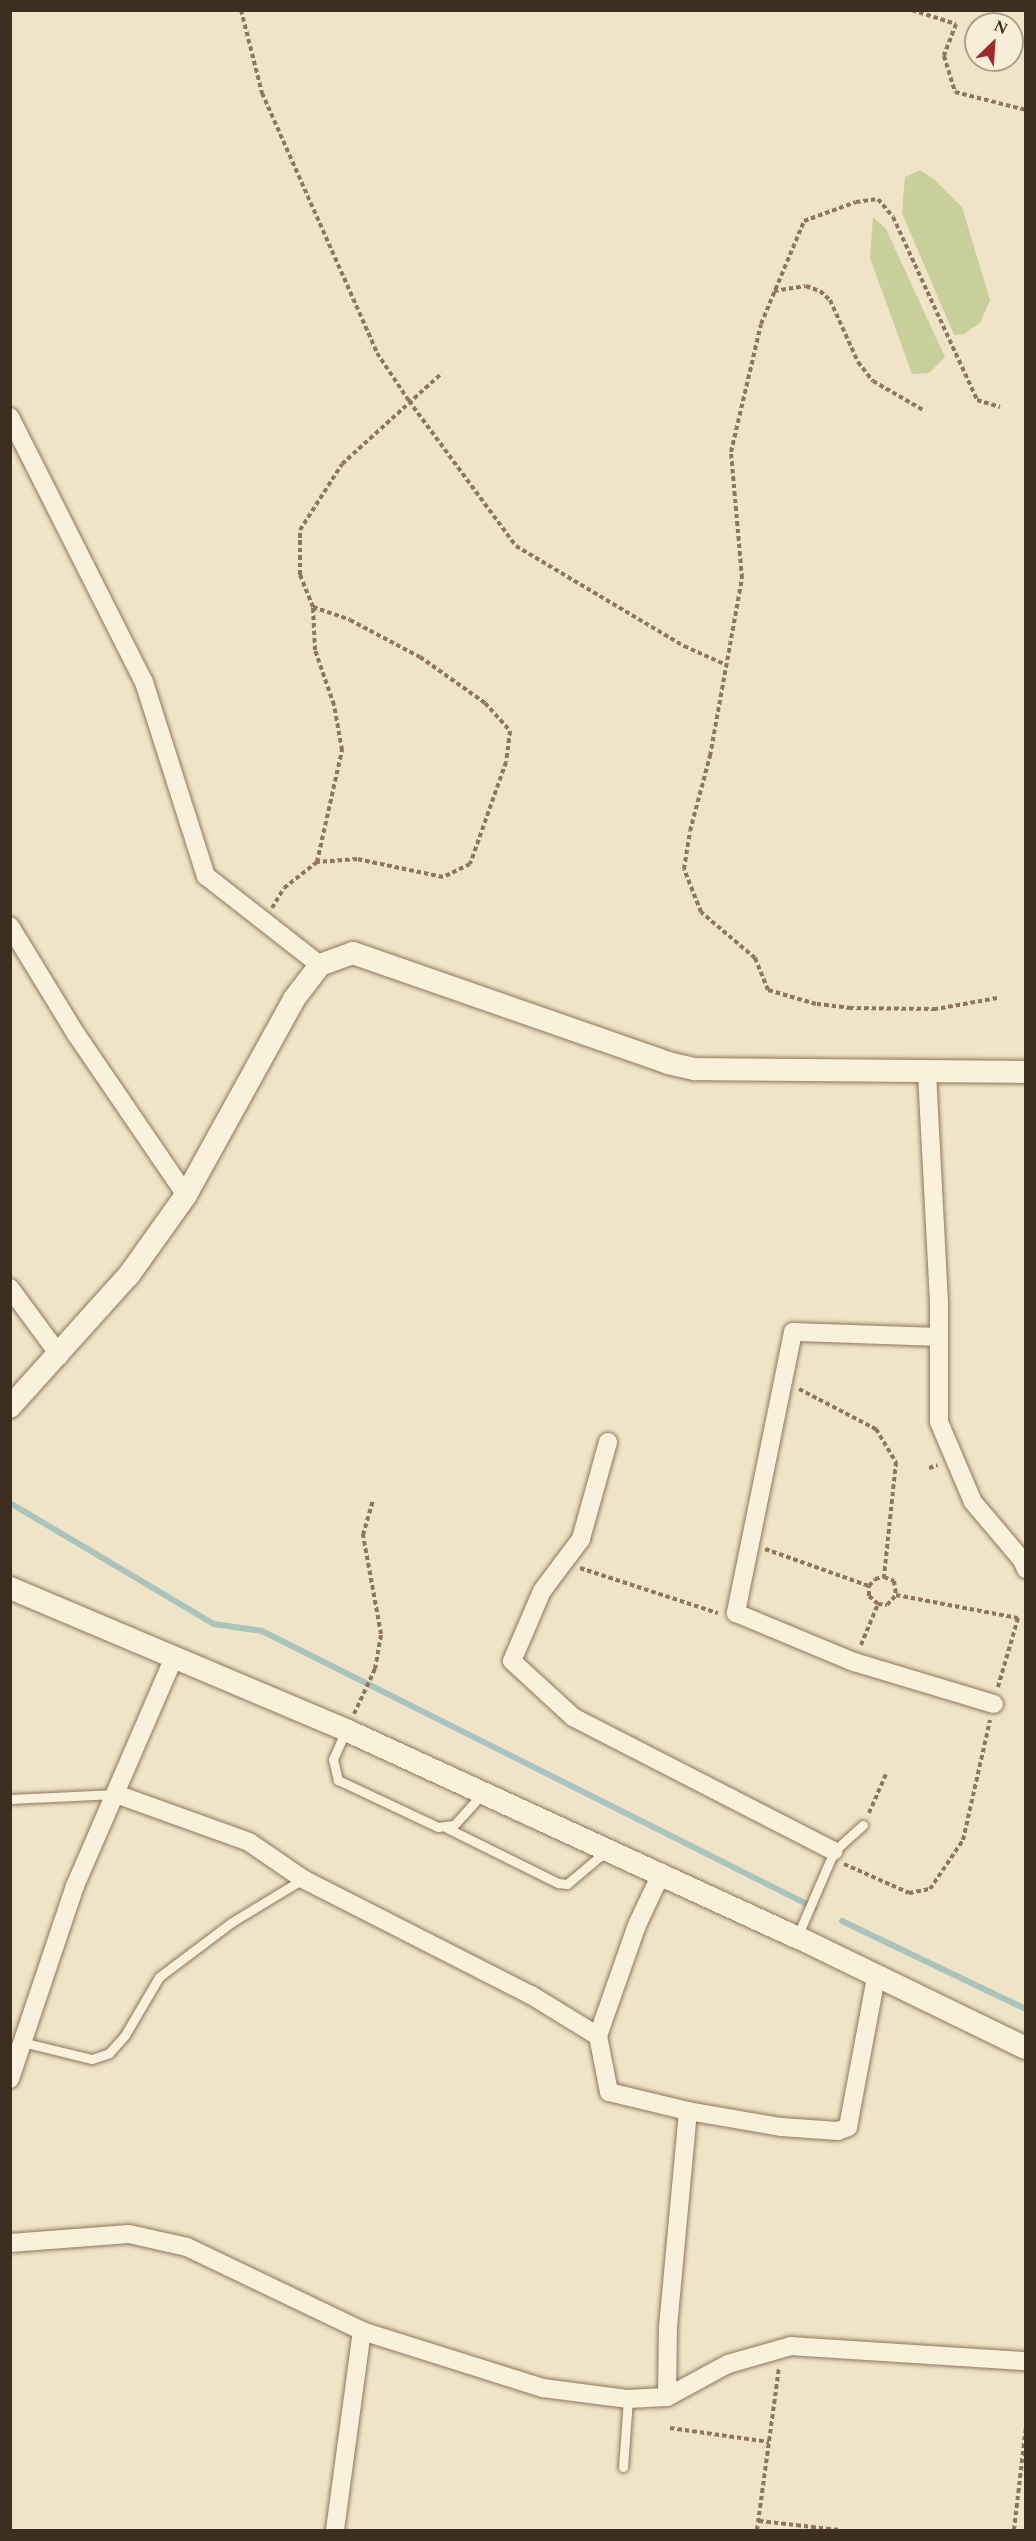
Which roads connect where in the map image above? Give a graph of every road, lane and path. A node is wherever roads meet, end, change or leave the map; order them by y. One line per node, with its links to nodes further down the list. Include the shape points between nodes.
1 (241, 10): 6 (path, via 262,93 377,353)
2 (912, 10): 3 (path, via 956,24 944,56 955,92)
3 (1026, 110)
4 (773, 291): 7 (path, via 804,221 856,202 878,199 894,217 977,400); 8 (path, via 806,286 820,291 830,300 858,362 873,381); 11 (path, via 761,324 730,452 742,578)
5 (442, 373): 6 (path)
6 (409, 401): 10 (path, via 342,464 300,530 300,575); 11 (path, via 516,546 684,646)
7 (1000, 407)
8 (924, 410)
9 (10, 417): 13 (street, via 144,681 206,876)
10 (313, 608): 12 (path, via 315,650 334,705 342,750); 12 (path, via 350,620 420,657 485,703 510,731 506,762 470,864 443,877 357,859)
11 (724, 664): 16 (path, via 710,756 684,869 701,912 755,958 768,990 816,1004 861,1009 936,1009)
12 (317, 862): 13 (path, via 284,888)
13 (264, 921): 15 (street)
14 (10, 926): 19 (street, via 76,1034)
15 (320, 965): 18 (street, via 353,953 668,1063 695,1068); 19 (street, via 294,999)
16 (997, 998)
17 (1026, 1072): 18 (street)
18 (927, 1073): 21 (street)
19 (186, 1195): 22 (street, via 129,1275)
20 (10, 1288): 22 (street)
21 (938, 1337): 23 (street, via 793,1332); 29 (street, via 939,1422 953,1461 973,1502)
22 (60, 1356): 24 (street)
23 (783, 1380): 27 (street); 30 (path, via 876,1429 896,1462)
24 (10, 1407)
25 (608, 1442): 28 (street, via 581,1539)
26 (373, 1501): 38 (path, via 363,1535 381,1634 374,1672)
27 (748, 1542): 31 (path); 35 (street)
28 (566, 1563): 35 (path, via 727,1615); 48 (street, via 542,1591 512,1661 573,1717)
29 (1026, 1569)
30 (884, 1577): 31 (path, via 875,1579); 33 (path, via 894,1581)
31 (869, 1587): 34 (path, via 869,1596)
32 (13, 1592): 36 (street)
33 (896, 1595): 34 (path, via 887,1605); 39 (path, via 1018,1618)
34 (878, 1604): 37 (path)
35 (736, 1613): 37 (street)
36 (173, 1659): 40 (street); 43 (street)
37 (854, 1662): 39 (street)
38 (362, 1697)
39 (994, 1704): 48 (path, via 963,1840 930,1889 909,1893)
40 (346, 1730): 42 (street); 46 (lane, via 333,1759 338,1780)
41 (886, 1774): 45 (path)
42 (483, 1793): 46 (lane); 47 (street)
43 (116, 1794): 44 (lane); 50 (street, via 249,1842); 54 (street, via 75,1887)
44 (10, 1799)
45 (863, 1825): 48 (lane)
46 (447, 1828): 47 (lane, via 558,1883 567,1884)
47 (608, 1850): 49 (street)
48 (832, 1854): 51 (lane)
49 (661, 1874): 51 (street); 53 (street, via 637,1924)
50 (303, 1879): 53 (street, via 531,1995); 54 (lane, via 232,1923 159,1977 125,2035 109,2053 92,2059)
51 (801, 1928): 52 (street)
52 (876, 1977): 55 (street); 57 (street, via 848,2127 838,2131 781,2127)
53 (598, 2036): 57 (street, via 609,2092)
54 (22, 2042): 56 (street)
55 (1026, 2048)
56 (11, 2079)
57 (688, 2111): 62 (street, via 668,2327)
58 (10, 2243): 59 (street, via 129,2234 186,2247)
59 (362, 2331): 63 (street, via 543,2388); 70 (street)
60 (782, 2349): 61 (street); 62 (street, via 728,2364); 66 (path)
61 (1026, 2361)
62 (667, 2397): 63 (street)
63 (628, 2399): 67 (lane)
64 (1026, 2427): 68 (path)
65 (670, 2428): 66 (path)
66 (770, 2442): 69 (path)
67 (623, 2467)
68 (1023, 2476): 73 (path)
69 (759, 2520): 71 (path); 72 (path)
70 (335, 2530)
71 (757, 2530)
72 (839, 2530)
73 (1014, 2530)

